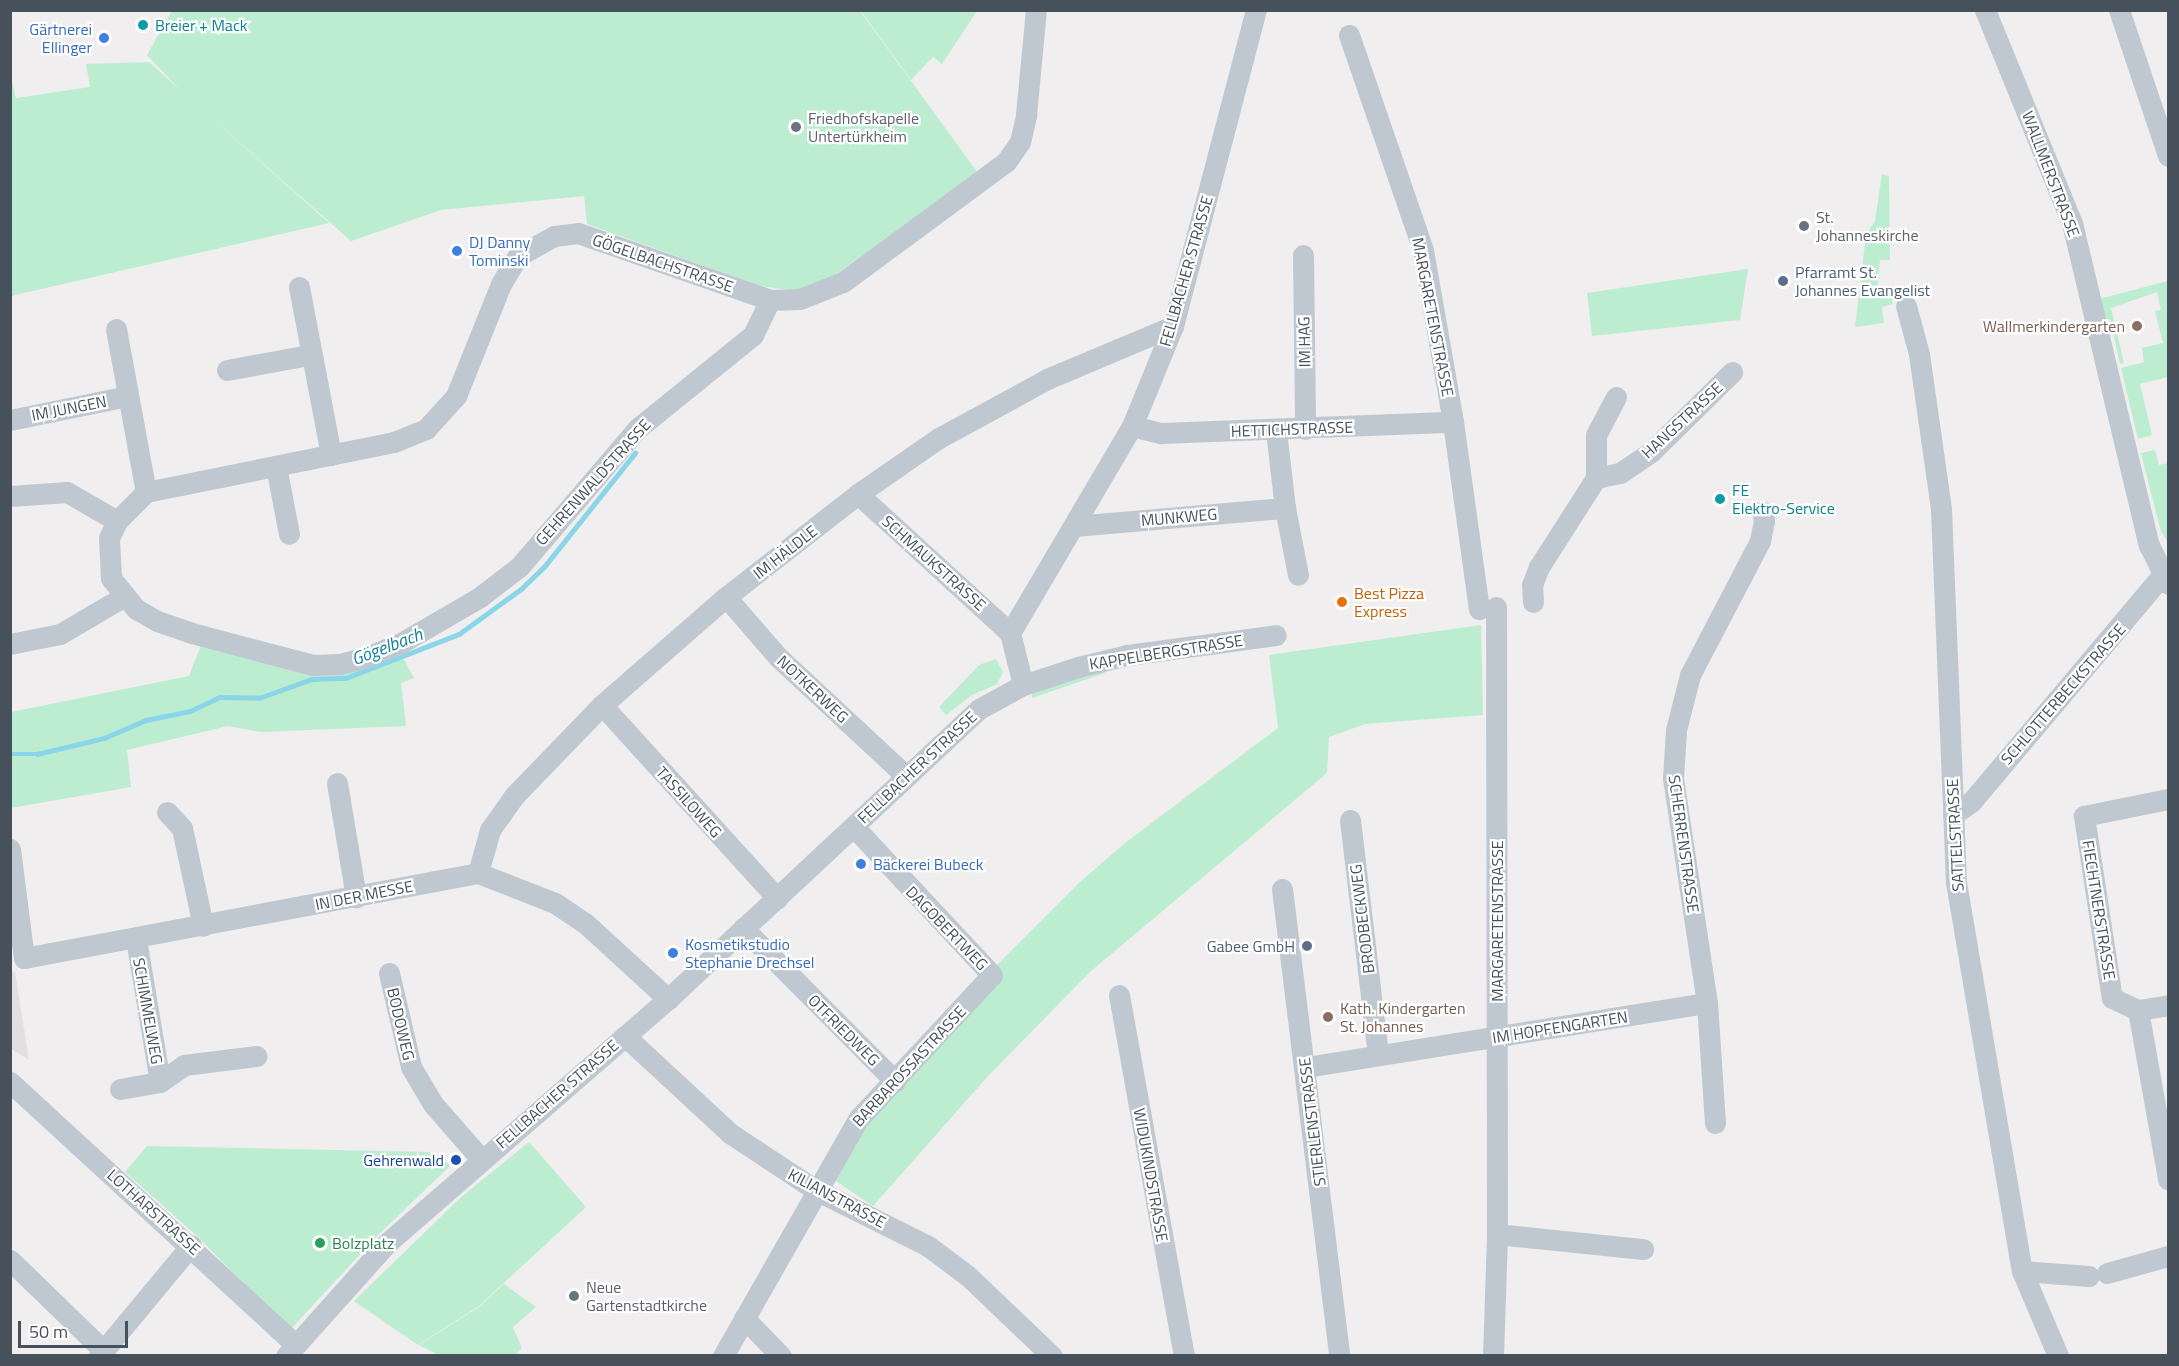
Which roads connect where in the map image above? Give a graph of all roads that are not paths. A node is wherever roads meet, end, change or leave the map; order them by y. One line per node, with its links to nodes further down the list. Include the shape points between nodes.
1 (1036, 10): 9 (street, via 1026,115 1020,142 1005,162 984,182 843,282 800,300)
2 (1256, 10): 11 (street, FELLBACHER STRASSE)
3 (1985, 10): 35 (street, WALLMERSTRASSE, via 2072,223 2149,545)
4 (2119, 10): 6 (street)
5 (1349, 35): 19 (street, MARGARETENSTRASSE, via 1423,250)
6 (2169, 156)
7 (1303, 255): 21 (street, IM HAG)
8 (299, 286): 13 (street)
9 (770, 300): 23 (street, GÖGELBACHSTRASSE, via 578,233 554,236 518,256 501,284 456,396 426,429 394,442); 36 (street, GEHRENWALDSTRASSE, via 753,335 637,429 519,567 480,597 401,643 348,662 313,665 156,621)
10 (1906, 306): 48 (street, SATTELSTRASSE, via 1919,354 1941,509)
11 (1173, 326): 20 (street, FELLBACHER STRASSE); 27 (street, IM HÄLDLE, via 1047,379 939,438)
12 (116, 329): 16 (street, IM JUNGEN)
13 (309, 356): 14 (street); 23 (street)
14 (227, 370)
15 (1732, 372): 25 (street, HANGSTRASSE, via 1651,452 1620,473)
16 (128, 396): 18 (street, IM JUNGEN); 26 (street, IM JUNGEN)
17 (1616, 397): 25 (street, via 1596,435)
18 (10, 420)
19 (1453, 422): 21 (street, HETTICHSTRASSE); 67 (street, MARGARETENSTRASSE, via 1487,608)
20 (1132, 426): 22 (street, HETTICHSTRASSE, via 1161,433); 32 (street, FELLBACHER STRASSE)
21 (1305, 429): 22 (street, HETTICHSTRASSE)
22 (1276, 431): 29 (street)
23 (331, 454): 24 (street, GÖGELBACHSTRASSE)
24 (276, 466): 26 (street, GÖGELBACHSTRASSE); 33 (street)
25 (1596, 478): 38 (street, via 1539,567 1532,585)
26 (146, 492): 31 (street)
27 (858, 494): 37 (street, IM HÄLDLE); 39 (street, SCHMAUKSTRASSE)
28 (10, 496): 31 (street, via 67,492)
29 (1285, 508): 32 (street, MUNKWEG); 34 (street)
30 (1762, 511): 63 (street, SCHERRENSTRASSE, via 1760,541 1690,675 1676,730 1673,777)
31 (117, 521): 36 (street, via 109,538 108,560 111,578)
32 (1074, 526): 39 (street, FELLBACHER STRASSE)
33 (289, 534)
34 (1298, 575)
35 (2167, 575): 48 (street, SCHLOTTERBECKSTRASSE, via 1972,801)
36 (123, 597): 41 (street, via 60,634)
37 (726, 597): 43 (street, IM HÄLDLE); 44 (street, NOTKERWEG, via 778,657)
38 (1533, 602)
39 (1010, 633): 42 (street)
40 (1276, 635): 42 (street, KAPPELBERGSTRASSE, via 1126,655)
41 (10, 644)
42 (1023, 685): 44 (street, FELLBACHER STRASSE, via 979,709)
43 (602, 705): 52 (street, IM HÄLDLE, via 514,796 490,830); 55 (street, TASSILOWEG)
44 (905, 775): 50 (street, FELLBACHER STRASSE)
45 (337, 783): 54 (street)
46 (2169, 799): 65 (street, FIECHTNERSTRASSE, via 2084,816 2112,998)
47 (167, 812): 56 (street, via 182,828)
48 (1953, 815): 84 (street, SATTELSTRASSE, via 1956,882)
49 (1350, 820): 68 (street, BRODBECKWEG)
50 (854, 827): 55 (street, FELLBACHER STRASSE); 60 (street, DAGOBERTWEG)
51 (10, 849): 58 (street, IN DER MESSE, via 24,958)
52 (478, 873): 54 (street, IN DER MESSE); 62 (street, via 555,903 585,922)
53 (1282, 889): 70 (street, STIERLENSTRASSE)
54 (356, 897): 56 (street, IN DER MESSE)
55 (777, 898): 57 (street, FELLBACHER STRASSE)
56 (203, 926): 58 (street, IN DER MESSE)
57 (743, 928): 62 (street, FELLBACHER STRASSE); 71 (street, OTFRIEDWEG)
58 (136, 939): 73 (street, SCHIMMELWEG)
59 (389, 973): 76 (street, BODOWEG, via 411,1067 434,1104)
60 (992, 975): 71 (street, BARBAROSSASTRASSE)
61 (1119, 995): 92 (street, WIDUKINDSTRASSE)
62 (668, 999): 66 (street, FELLBACHER STRASSE)
63 (1707, 1003): 67 (street, IM HOPFENGARTEN); 75 (street, SCHERRENSTRASSE)
64 (2169, 1005): 65 (street)
65 (2138, 1010): 77 (street)
66 (625, 1036): 76 (street, FELLBACHER STRASSE); 78 (street, KILIANSTRASSE, via 731,1134)
67 (1497, 1038): 68 (street, IM HOPFENGARTEN); 79 (street, MARGARETENSTRASSE)
68 (1378, 1054): 70 (street, IM HOPFENGARTEN)
69 (256, 1056): 73 (street, SCHIMMELWEG, via 184,1065)
70 (1306, 1067): 93 (street, STIERLENSTRASSE)
71 (895, 1081): 78 (street, BARBAROSSASTRASSE, via 859,1118)
72 (10, 1082): 80 (street, LOTHARSTRASSE)
73 (160, 1082): 74 (street, SCHIMMELWEG)
74 (120, 1089)
75 (1715, 1123)
76 (481, 1159): 86 (street, FELLBACHER STRASSE, via 386,1244)
77 (2169, 1179)
78 (816, 1190): 85 (street, BARBAROSSASTRASSE); 91 (street, KILIANSTRASSE, via 928,1246 968,1276)
79 (1497, 1234): 81 (street); 88 (street, MARGARETENSTRASSE)
80 (191, 1245): 86 (street, LOTHARSTRASSE); 87 (street)
81 (1643, 1249)
82 (2169, 1256): 84 (street, via 2098,1275)
83 (10, 1260): 87 (street)
84 (2022, 1271): 95 (street, SATTELSTRASSE)
85 (744, 1318): 89 (street, BARBAROSSASTRASSE); 90 (street)
86 (290, 1350)
87 (101, 1353)
88 (1492, 1355): 94 (street)
89 (723, 1356)
90 (781, 1356)
91 (1052, 1356)
92 (1184, 1356)
93 (1339, 1356)
94 (1488, 1356)
95 (2058, 1356)

